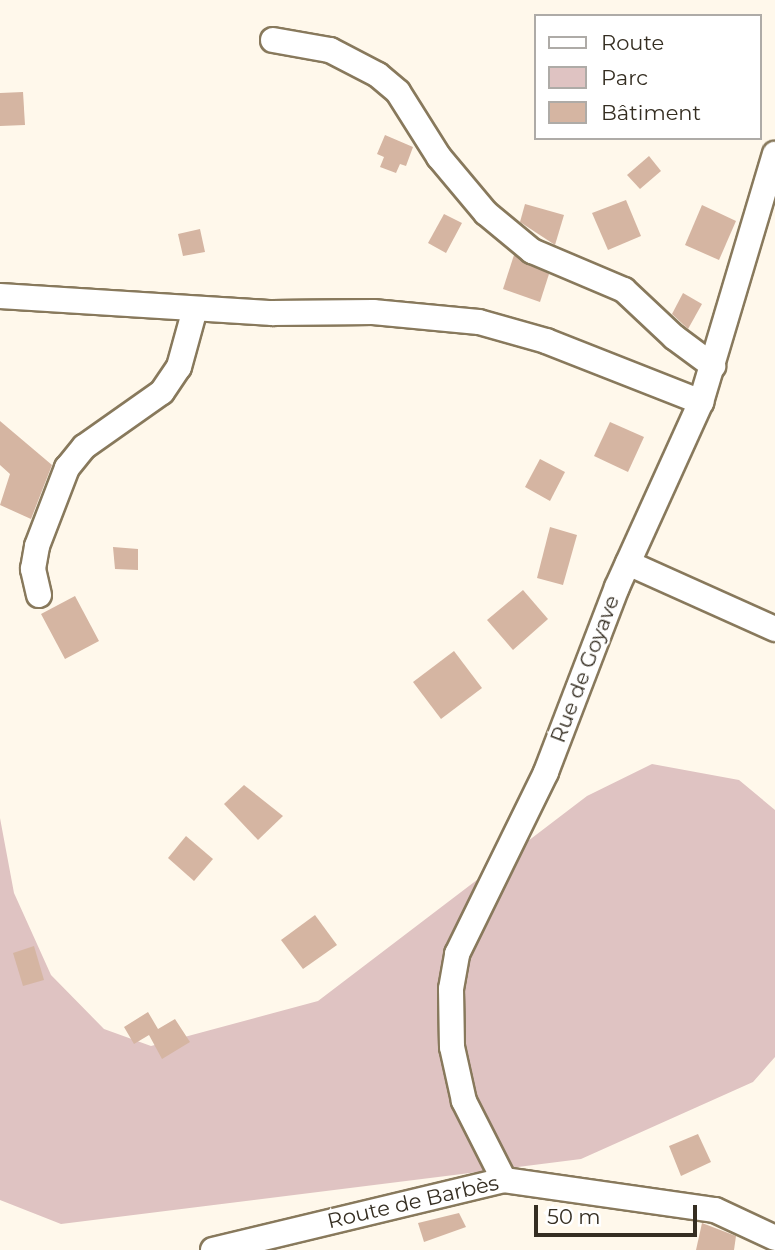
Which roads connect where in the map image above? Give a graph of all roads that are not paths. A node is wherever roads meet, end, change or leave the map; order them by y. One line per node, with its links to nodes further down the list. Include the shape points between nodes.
1 (273, 40): 5 (street, via 330,50 379,75 398,92 463,187 502,228 558,265 624,290)
2 (775, 154): 5 (street, Rue de Goyave)
3 (0, 296): 4 (street)
4 (195, 309): 6 (street, via 373,312 479,322 546,341); 8 (street, via 179,367 162,393 85,447 67,468 37,546 33,569)
5 (713, 366): 6 (street, Rue de Goyave)
6 (701, 402): 7 (street, Rue de Goyave)
7 (628, 563): 9 (street); 10 (street, Rue de Goyave, via 546,772 457,954 451,989 452,1047 464,1101)
8 (39, 594)
9 (775, 629)
10 (504, 1180): 11 (street, Route de Barbès, via 715,1210); 12 (street, Route de Barbès)
11 (775, 1238)
12 (213, 1250)

